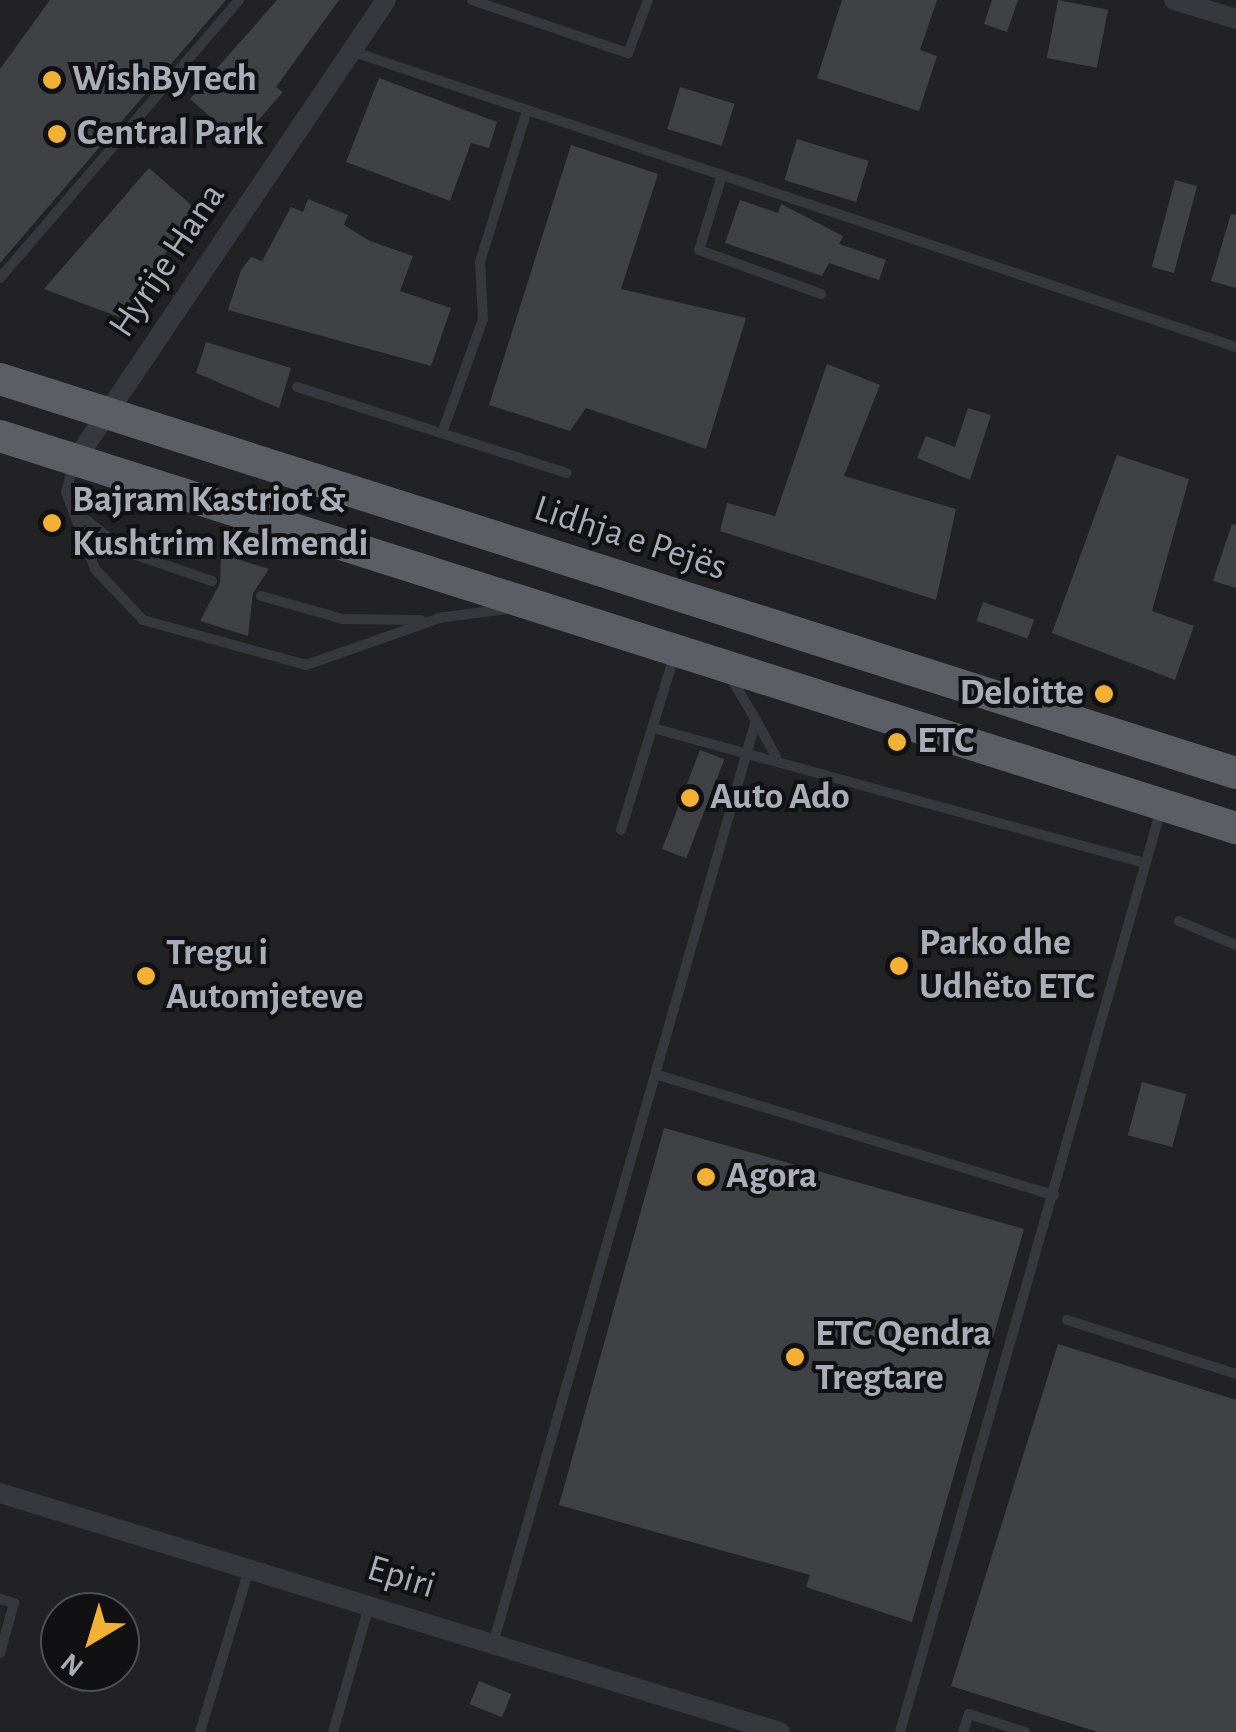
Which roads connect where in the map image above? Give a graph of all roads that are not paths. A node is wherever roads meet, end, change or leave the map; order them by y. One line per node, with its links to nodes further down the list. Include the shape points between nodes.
1 (239, 0): 10 (lane)
2 (386, 0): 7 (street, Hyrije Hana)
3 (472, 0): 4 (lane, via 628,53)
4 (648, 0)
5 (1174, 0): 6 (street)
6 (1236, 19)
7 (350, 51): 8 (lane); 15 (street, Hyrije Hana)
8 (527, 110): 9 (lane); 16 (lane, via 480,262 483,319)
9 (722, 175): 11 (lane, via 699,250); 12 (lane)
10 (0, 278)
11 (821, 294)
12 (1236, 347)
13 (0, 379): 15 (highway, Lidhja e Pejës)
14 (298, 387): 16 (lane)
15 (107, 413): 18 (street, Hyrije Hana); 31 (highway, Lidhja e Pejës)
16 (442, 433): 19 (lane)
17 (0, 436): 18 (highway)
18 (75, 461): 20 (lane, via 66,479); 23 (highway)
19 (567, 472)
20 (71, 507): 21 (lane, via 127,552); 24 (lane, via 95,570 126,609 282,662 331,659)
21 (212, 581)
22 (261, 596): 24 (lane, via 369,622)
23 (530, 606): 24 (lane); 25 (highway)
24 (442, 617)
25 (676, 651): 26 (highway); 28 (lane)
26 (724, 666): 27 (lane); 32 (highway)
27 (756, 720): 29 (lane); 30 (lane)
28 (652, 728): 29 (lane); 34 (lane)
29 (747, 749): 30 (lane); 38 (lane)
30 (776, 757): 35 (lane)
31 (1236, 772)
32 (1162, 804): 33 (highway); 35 (lane)
33 (1236, 828)
34 (621, 830)
35 (1145, 863): 39 (lane)
36 (1179, 922): 37 (lane)
37 (1236, 945)
38 (658, 1075): 39 (lane); 46 (lane)
39 (1054, 1195): 51 (lane)
40 (1066, 1320): 41 (lane)
41 (1236, 1374)
42 (0, 1493): 43 (street, Epiri)
43 (249, 1569): 45 (street, Epiri); 49 (lane)
44 (0, 1598): 47 (lane, via 14,1603)
45 (370, 1605): 46 (street, Epiri); 50 (lane)
46 (493, 1644): 48 (street, Epiri)
47 (0, 1653)
48 (772, 1731)
49 (200, 1732)
50 (333, 1732)
51 (900, 1732)
52 (962, 1732): 53 (lane, via 968,1714)
53 (1025, 1732)

